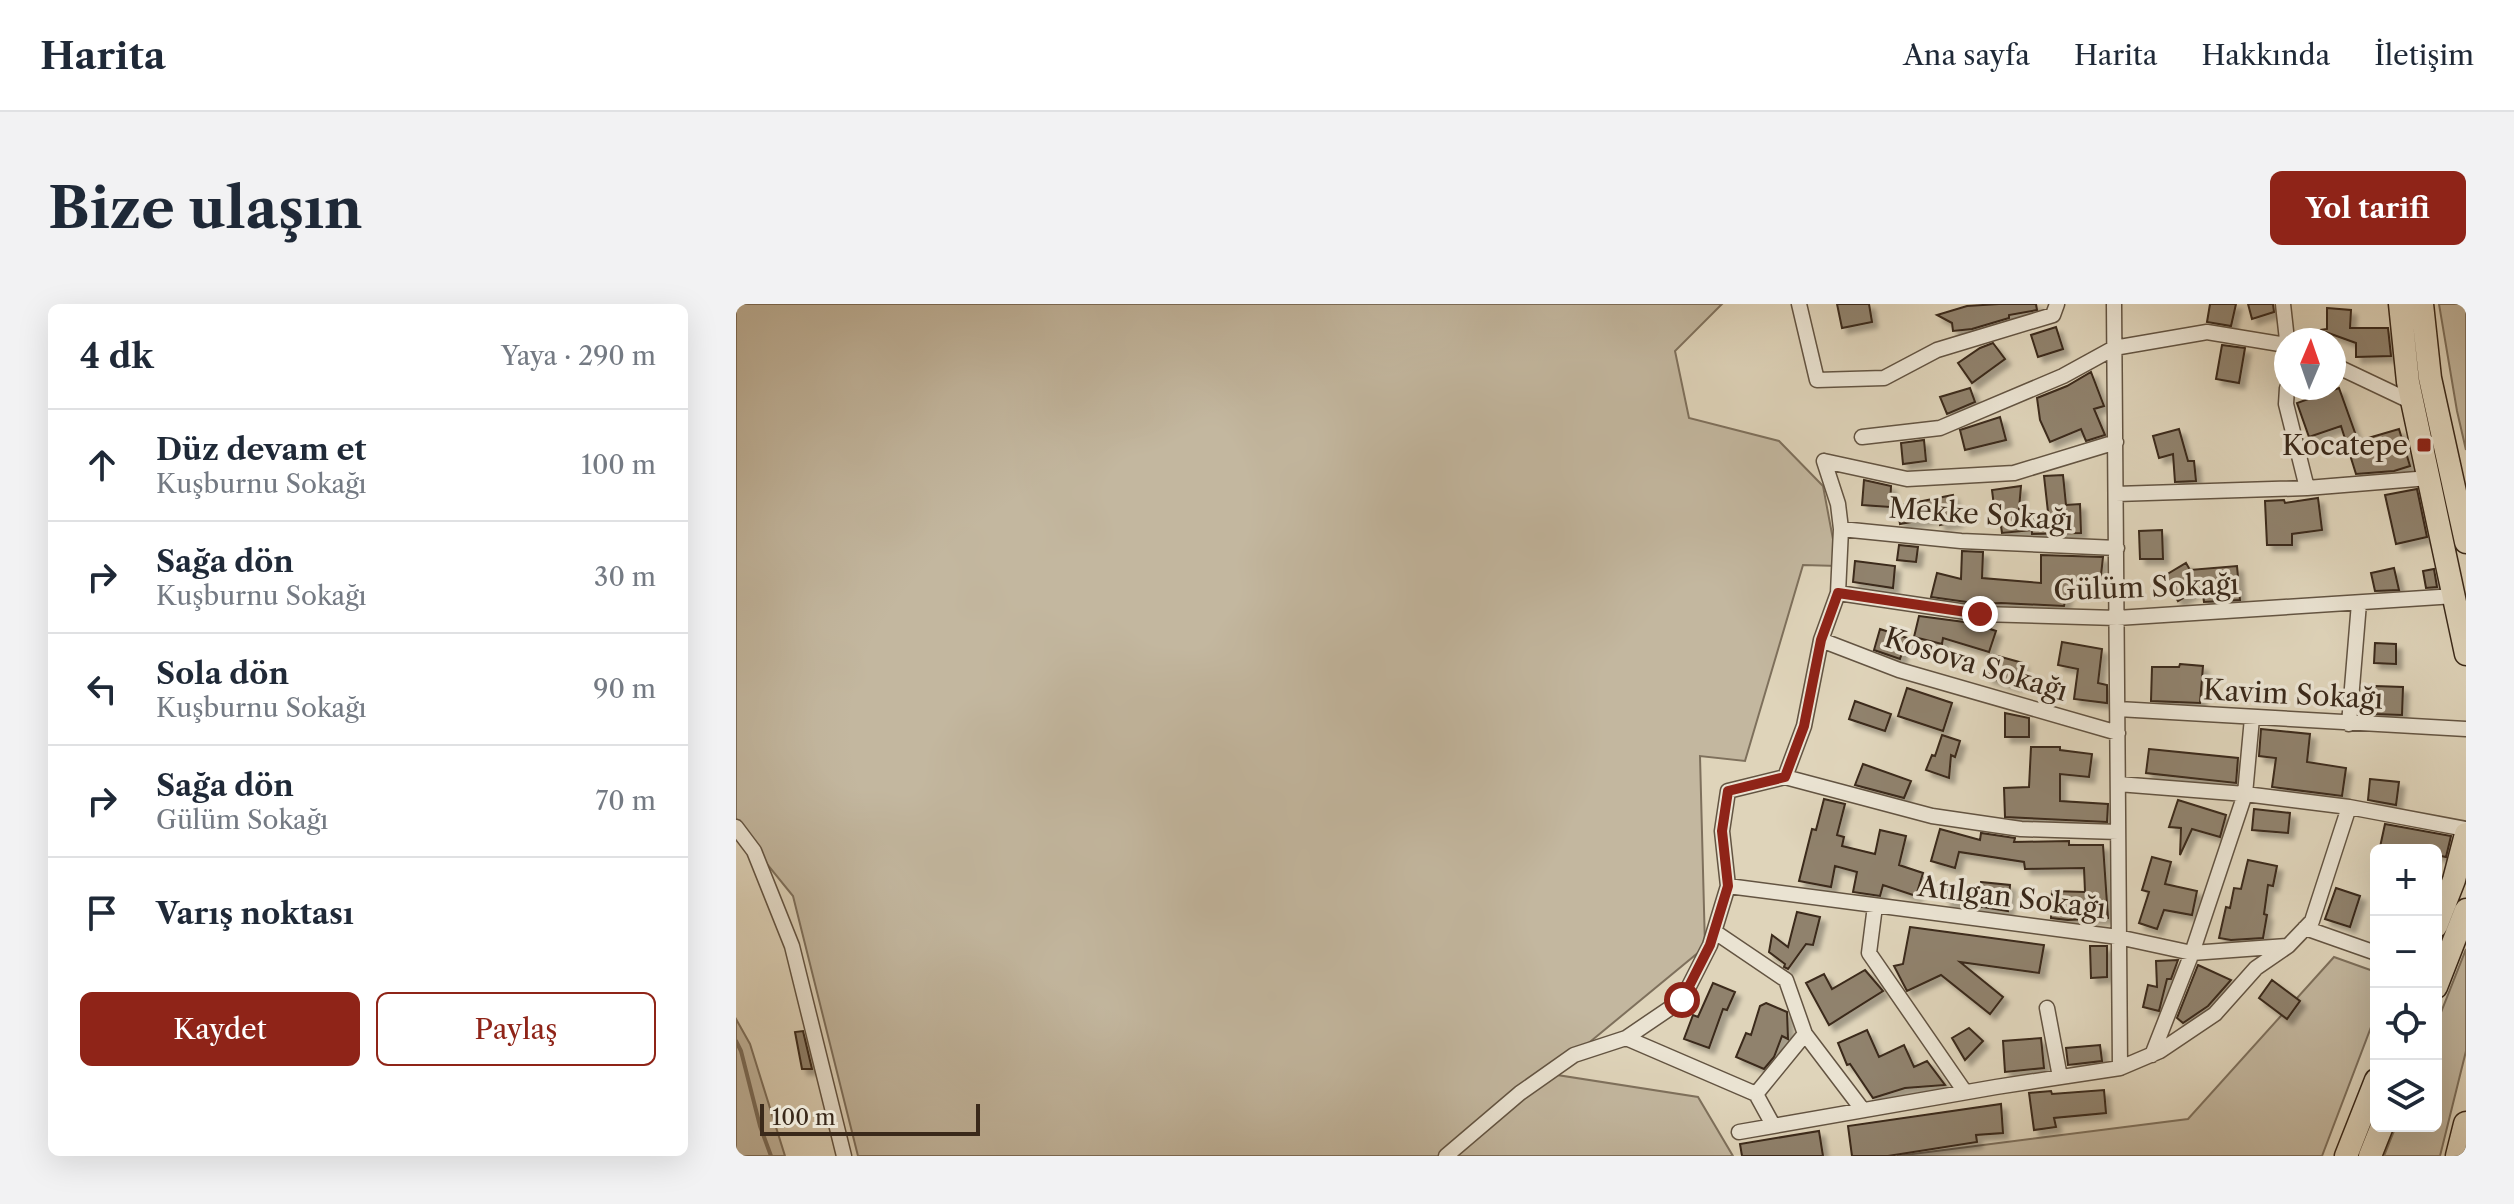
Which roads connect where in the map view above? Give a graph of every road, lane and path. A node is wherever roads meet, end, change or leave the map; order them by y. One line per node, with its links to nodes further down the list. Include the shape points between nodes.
1 (1799, 304): 2 (street, via 1817,380 1884,378 1937,350 2053,315)
2 (2057, 304)
3 (2114, 304): 9 (street)
4 (2283, 304): 7 (street)
5 (2400, 304): 12 (main road)
6 (2422, 304): 12 (main road, via 2430,378)
7 (2285, 328)
8 (2274, 341): 9 (street, via 2207,332)
9 (2114, 348): 13 (street, via 2063,376 1940,428); 14 (street)
10 (2346, 370): 12 (street)
11 (2286, 400): 16 (street)
12 (2424, 401): 15 (main road); 19 (main road)
13 (1862, 437)
14 (2116, 442): 17 (street); 18 (street, via 2014,473 1907,479 1824,461)
15 (2429, 478): 16 (street); 22 (main road)
16 (2307, 488): 17 (street)
17 (2116, 494): 20 (street)
18 (1841, 529): 20 (street, Mekke Sokağı); 21 (street)
19 (2466, 542)
20 (2117, 548): 24 (street)
21 (1838, 593): 24 (street, Gülüm Sokağı, via 1980,614); 25 (street)
22 (2455, 596): 23 (street, Gülüm Sokağı); 26 (main road)
23 (2359, 603): 24 (street, Gülüm Sokağı); 29 (street)
24 (2117, 618): 27 (street)
25 (1821, 640): 31 (street, Kosova Sokağı, via 1899,670); 32 (street, via 1804,726)
26 (2466, 654)
27 (2118, 709): 28 (street, Kavim Sokağı); 31 (street)
28 (2252, 718): 29 (street, Kavim Sokağı); 34 (street)
29 (2349, 724): 30 (street, Kavim Sokağı)
30 (2466, 729)
31 (2118, 733): 33 (street)
32 (1785, 777): 37 (street, via 1932,816 2021,829); 39 (street, via 1728,791 1722,831)
33 (2118, 784): 34 (street); 37 (street)
34 (2245, 794): 35 (street); 48 (street)
35 (2349, 807): 38 (street); 43 (street, via 2312,921)
36 (736, 827): 64 (street, via 754,851 792,946)
37 (2118, 832): 45 (street)
38 (2466, 832): 42 (main road)
39 (1728, 886): 40 (street, Atılgan Sokağı); 44 (street)
40 (1875, 906): 45 (street, Atılgan Sokağı); 56 (street, via 1869,953)
41 (2466, 910): 49 (main road)
42 (2440, 916)
43 (2305, 928): 46 (street); 47 (street)
44 (1715, 932): 51 (street, via 1786,980); 52 (street, via 1682,1000)
45 (2118, 937): 48 (street, Atılgan Sokağı); 54 (street)
46 (2288, 946): 48 (street, Atılgan Sokağı); 53 (street, via 2256,968 2215,1014)
47 (2370, 951)
48 (2192, 953): 53 (street)
49 (2442, 967)
50 (2047, 1008): 55 (street)
51 (1805, 1034): 57 (street); 59 (street)
52 (1626, 1038): 57 (street); 65 (street, via 1574,1055)
53 (2152, 1055): 54 (street)
54 (2120, 1068): 55 (street)
55 (2060, 1077): 56 (street)
56 (1965, 1092): 59 (street)
57 (1756, 1094): 61 (street)
58 (2370, 1095): 66 (main road)
59 (1862, 1109): 61 (street)
60 (2466, 1124): 68 (highway)
61 (1773, 1125): 62 (street)
62 (1739, 1132)
63 (2380, 1132): 67 (main road)
64 (844, 1156)
65 (1446, 1156)
66 (2346, 1156)
67 (2370, 1156)
68 (2458, 1156)

